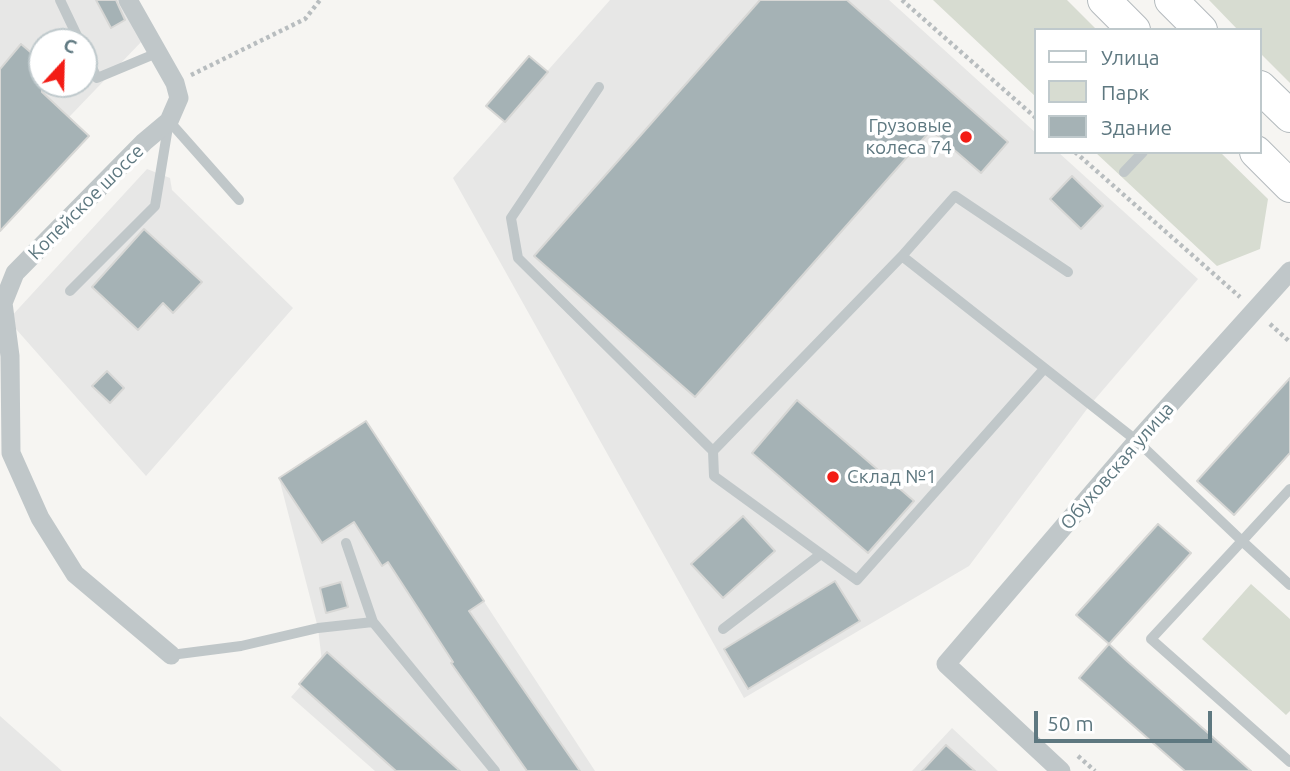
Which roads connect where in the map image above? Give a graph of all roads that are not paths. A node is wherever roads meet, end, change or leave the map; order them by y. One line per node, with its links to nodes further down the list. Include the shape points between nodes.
1 (60, 0): 5 (lane)
2 (128, 0): 8 (street)
3 (1104, 0): 6 (main road)
4 (1171, 0): 7 (main road)
5 (73, 28)
6 (1132, 28)
7 (1199, 28)
8 (158, 53): 9 (lane); 13 (street, via 179,98)
9 (98, 78)
10 (599, 87): 26 (lane, via 511,218 518,258)
11 (1262, 89): 12 (main road)
12 (1290, 116)
13 (169, 121): 18 (lane); 22 (lane, via 155,206); 23 (street, Копейское шоссе, via 15,273)
14 (1141, 154): 16 (lane)
15 (1258, 154): 17 (main road)
16 (1124, 172)
17 (1290, 186)
18 (239, 200)
19 (902, 256): 21 (lane, via 955,196); 24 (lane); 26 (lane)
20 (1290, 271): 25 (street, Обуховская улица)
21 (1068, 272)
22 (70, 291)
23 (1, 303): 34 (street, Копейское шоссе, via 10,356 11,453 40,518 75,574)
24 (1044, 369): 25 (lane); 30 (lane, via 857,580)
25 (1138, 441): 28 (lane); 37 (street, Обуховская улица, via 946,664)
26 (713, 451): 30 (lane, via 714,476)
27 (1290, 489): 28 (lane)
28 (1241, 541): 31 (lane); 35 (lane, via 1151,639)
29 (346, 543): 32 (lane)
30 (821, 554): 33 (lane)
31 (1290, 584)
32 (373, 622): 34 (lane); 36 (lane)
33 (723, 629)
34 (171, 655)
35 (1290, 762)
36 (495, 771)
37 (1061, 771)

